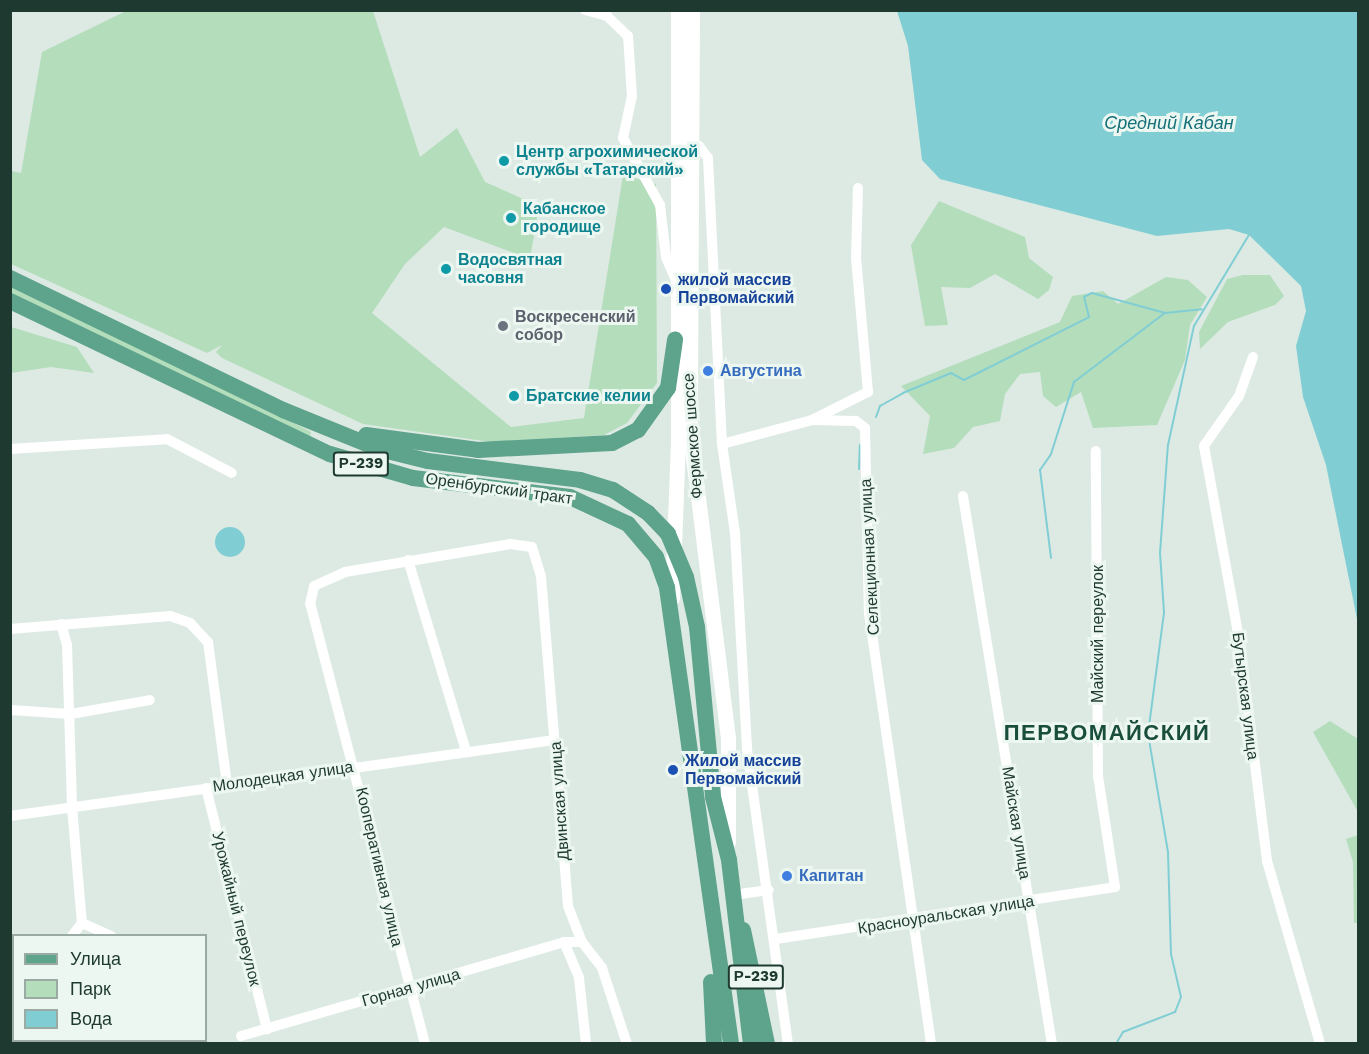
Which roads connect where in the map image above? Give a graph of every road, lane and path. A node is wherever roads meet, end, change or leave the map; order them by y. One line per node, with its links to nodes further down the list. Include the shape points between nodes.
1 (585, 10): 7 (street, via 607,16 628,36 632,96 623,138 660,205 666,257)
2 (678, 10): 7 (main road, Фермское шоссе)
3 (692, 10): 4 (main road, Фермское шоссе)
4 (690, 146): 13 (street, via 699,146 708,158); 32 (main road, Фермское шоссе, via 692,470 728,737)
5 (858, 188): 11 (street, via 856,258 868,392)
6 (10, 278): 12 (main road, Оренбургский тракт / Р-239)
7 (676, 280): 9 (main road, Фермское шоссе)
8 (10, 301): 19 (main road, Оренбургский тракт / Р-239, via 330,454 413,478 543,492 597,505 628,524 656,557)
9 (675, 340): 12 (main road, Оренбургский тракт, via 668,388 638,430 612,443 478,450 417,445); 19 (main road, Фермское шоссе, via 678,439)
10 (1253, 357): 59 (street, Бутырская улица, via 1239,396 1204,446 1240,644 1268,861)
11 (812, 420): 13 (street); 39 (street, Селекционная улица, via 856,421 865,428 869,613)
12 (308, 421): 32 (main road, Оренбургский тракт / Р-239, via 379,449 428,461 580,480 631,500 668,534 686,576 697,627 713,797)
13 (722, 444): 34 (street, via 735,533 747,749)
14 (10, 449): 16 (street, via 167,439)
15 (1096, 451): 33 (street, Майский переулок, via 1098,776)
16 (232, 473)
17 (963, 496): 36 (street, Майская улица)
18 (408, 560): 25 (street, Двинская улица, via 510,544 532,547 541,577); 26 (street); 27 (street, Кооперативная улица, via 345,572 314,586 311,621)
19 (672, 621): 37 (main road, Оренбургский тракт / Р-239)
20 (61, 624): 21 (street); 24 (street, via 67,645); 28 (street, via 170,616 190,624 208,642)
21 (10, 629)
22 (150, 700): 24 (street)
23 (10, 710): 24 (street)
24 (71, 714): 30 (street)
25 (555, 740): 26 (street, Молодецкая улица); 45 (street, Двинская улица, via 568,906)
26 (466, 751): 27 (street, Молодецкая улица)
27 (355, 766): 28 (street, Молодецкая улица); 46 (street, Кооперативная улица)
28 (227, 785): 29 (street, Молодецкая улица)
29 (206, 788): 30 (street, Молодецкая улица); 47 (street, Урожайный переулок)
30 (72, 807): 31 (street, Молодецкая улица); 40 (street)
31 (10, 816)
32 (729, 860): 35 (main road, Оренбургский тракт)
33 (1116, 887): 36 (street, Красноуральская улица)
34 (769, 890): 35 (street); 43 (street)
35 (733, 895): 38 (main road, Оренбургский тракт)
36 (1029, 903): 39 (street, Красноуральская улица); 58 (street, Майская улица)
37 (708, 910): 52 (main road, Р-239); 53 (main road, Оренбургский тракт)
38 (736, 914): 54 (main road, Оренбургский тракт); 55 (main road, Р-239, via 751,951)
39 (915, 920): 43 (street, Красноуральская улица); 57 (street, Селекционная улица)
40 (82, 923): 41 (street); 42 (street)
41 (74, 934)
42 (107, 934)
43 (776, 939): 56 (street)
44 (564, 942): 45 (street, Горная улица); 46 (street, Горная улица); 50 (street, via 579,978)
45 (582, 942): 51 (street, Двинская улица, via 602,968)
46 (408, 989): 47 (street, Горная улица); 49 (street, Кооперативная улица)
47 (267, 1029): 48 (street, Горная улица)
48 (241, 1036)
49 (425, 1044)
50 (586, 1044)
51 (627, 1044)
52 (714, 1044)
53 (731, 1044)
54 (751, 1044)
55 (767, 1044)
56 (788, 1044)
57 (931, 1044)
58 (1052, 1044)
59 (1320, 1044)

